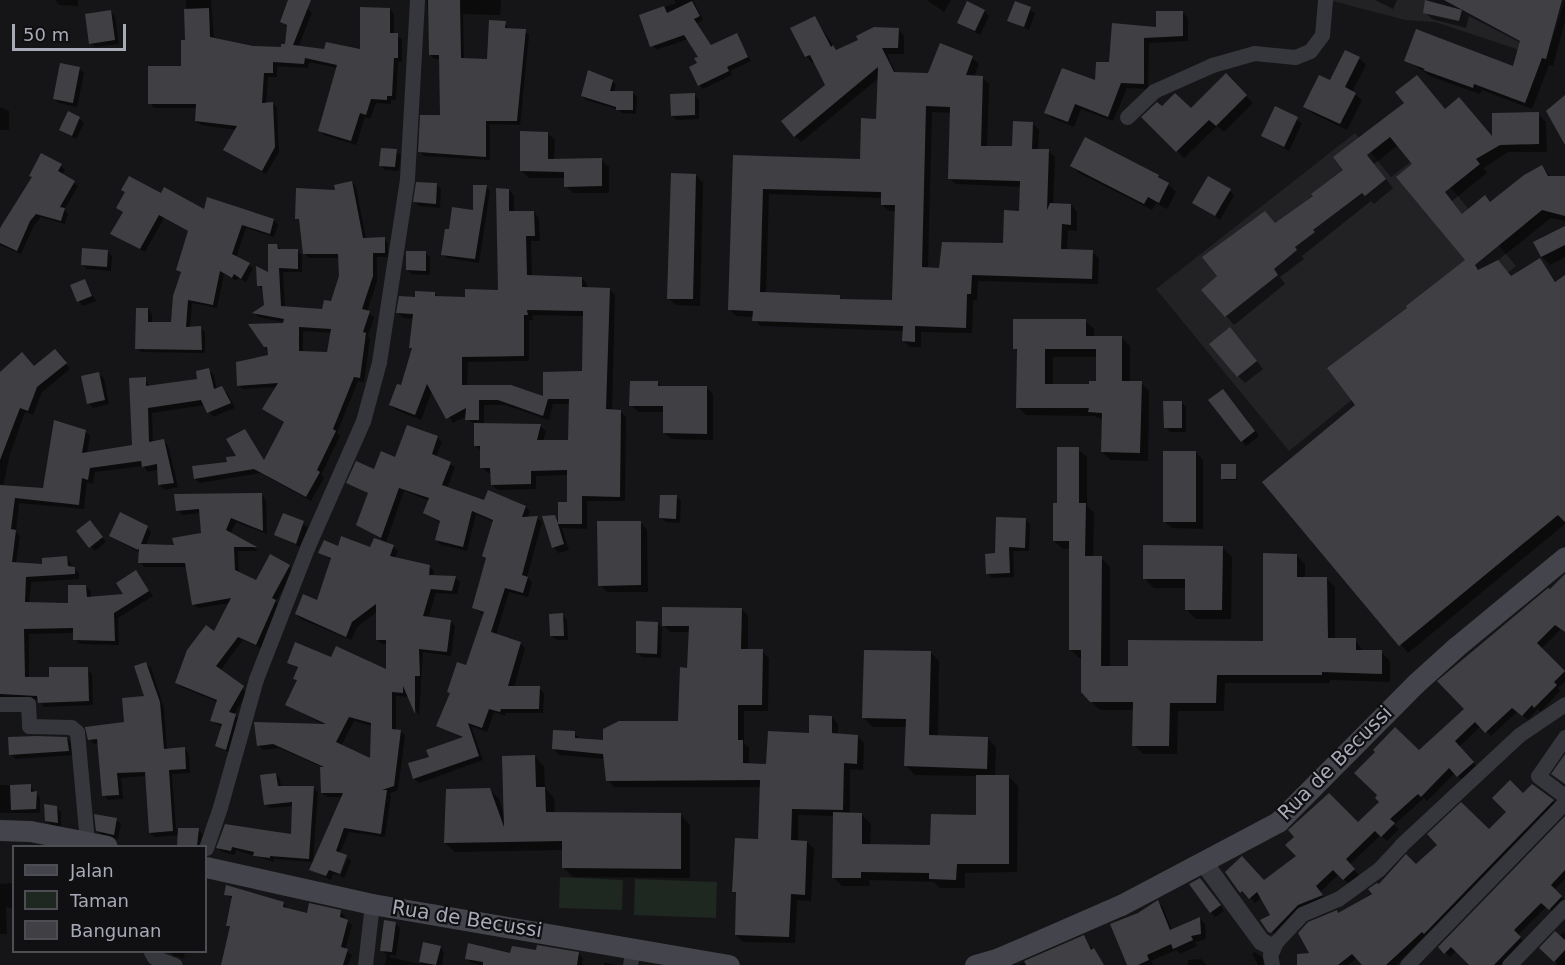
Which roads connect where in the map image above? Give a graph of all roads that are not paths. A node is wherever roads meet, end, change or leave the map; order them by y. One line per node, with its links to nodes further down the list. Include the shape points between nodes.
1 (417, 0): 12 (street, via 407,179 379,362 363,421 256,679)
2 (1325, 0): 3 (street, via 1322,35 1310,51 1295,57 1254,53 1212,65 1154,91)
3 (1127, 117)
4 (1565, 556): 24 (street, Rua de Becussi, via 1423,677 1278,822 1121,905)
5 (0, 704): 11 (street, via 28,704 29,726 71,727 77,732)
6 (1565, 704): 16 (street, via 1519,735 1379,869 1338,900 1302,914)
7 (1565, 737): 8 (street, via 1538,776)
8 (1565, 796)
9 (1565, 802): 26 (street)
10 (0, 830): 11 (street, via 30,831)
11 (97, 844)
12 (207, 845)
13 (207, 867): 14 (street, Rua de Becussi)
14 (372, 904): 17 (street); 19 (street, Rua de Becussi)
15 (1565, 907): 27 (street)
16 (1273, 947): 16 (street, via 1260,942 1203,865 1206,863 1262,940); 25 (street)
17 (366, 948): 21 (street); 22 (street)
18 (152, 953): 20 (street)
19 (632, 956): 23 (street, Rua de Becussi)
20 (175, 965)
21 (353, 965)
22 (365, 965)
23 (729, 965)
24 (975, 965)
25 (1272, 965)
26 (1407, 965)
27 (1509, 965)

